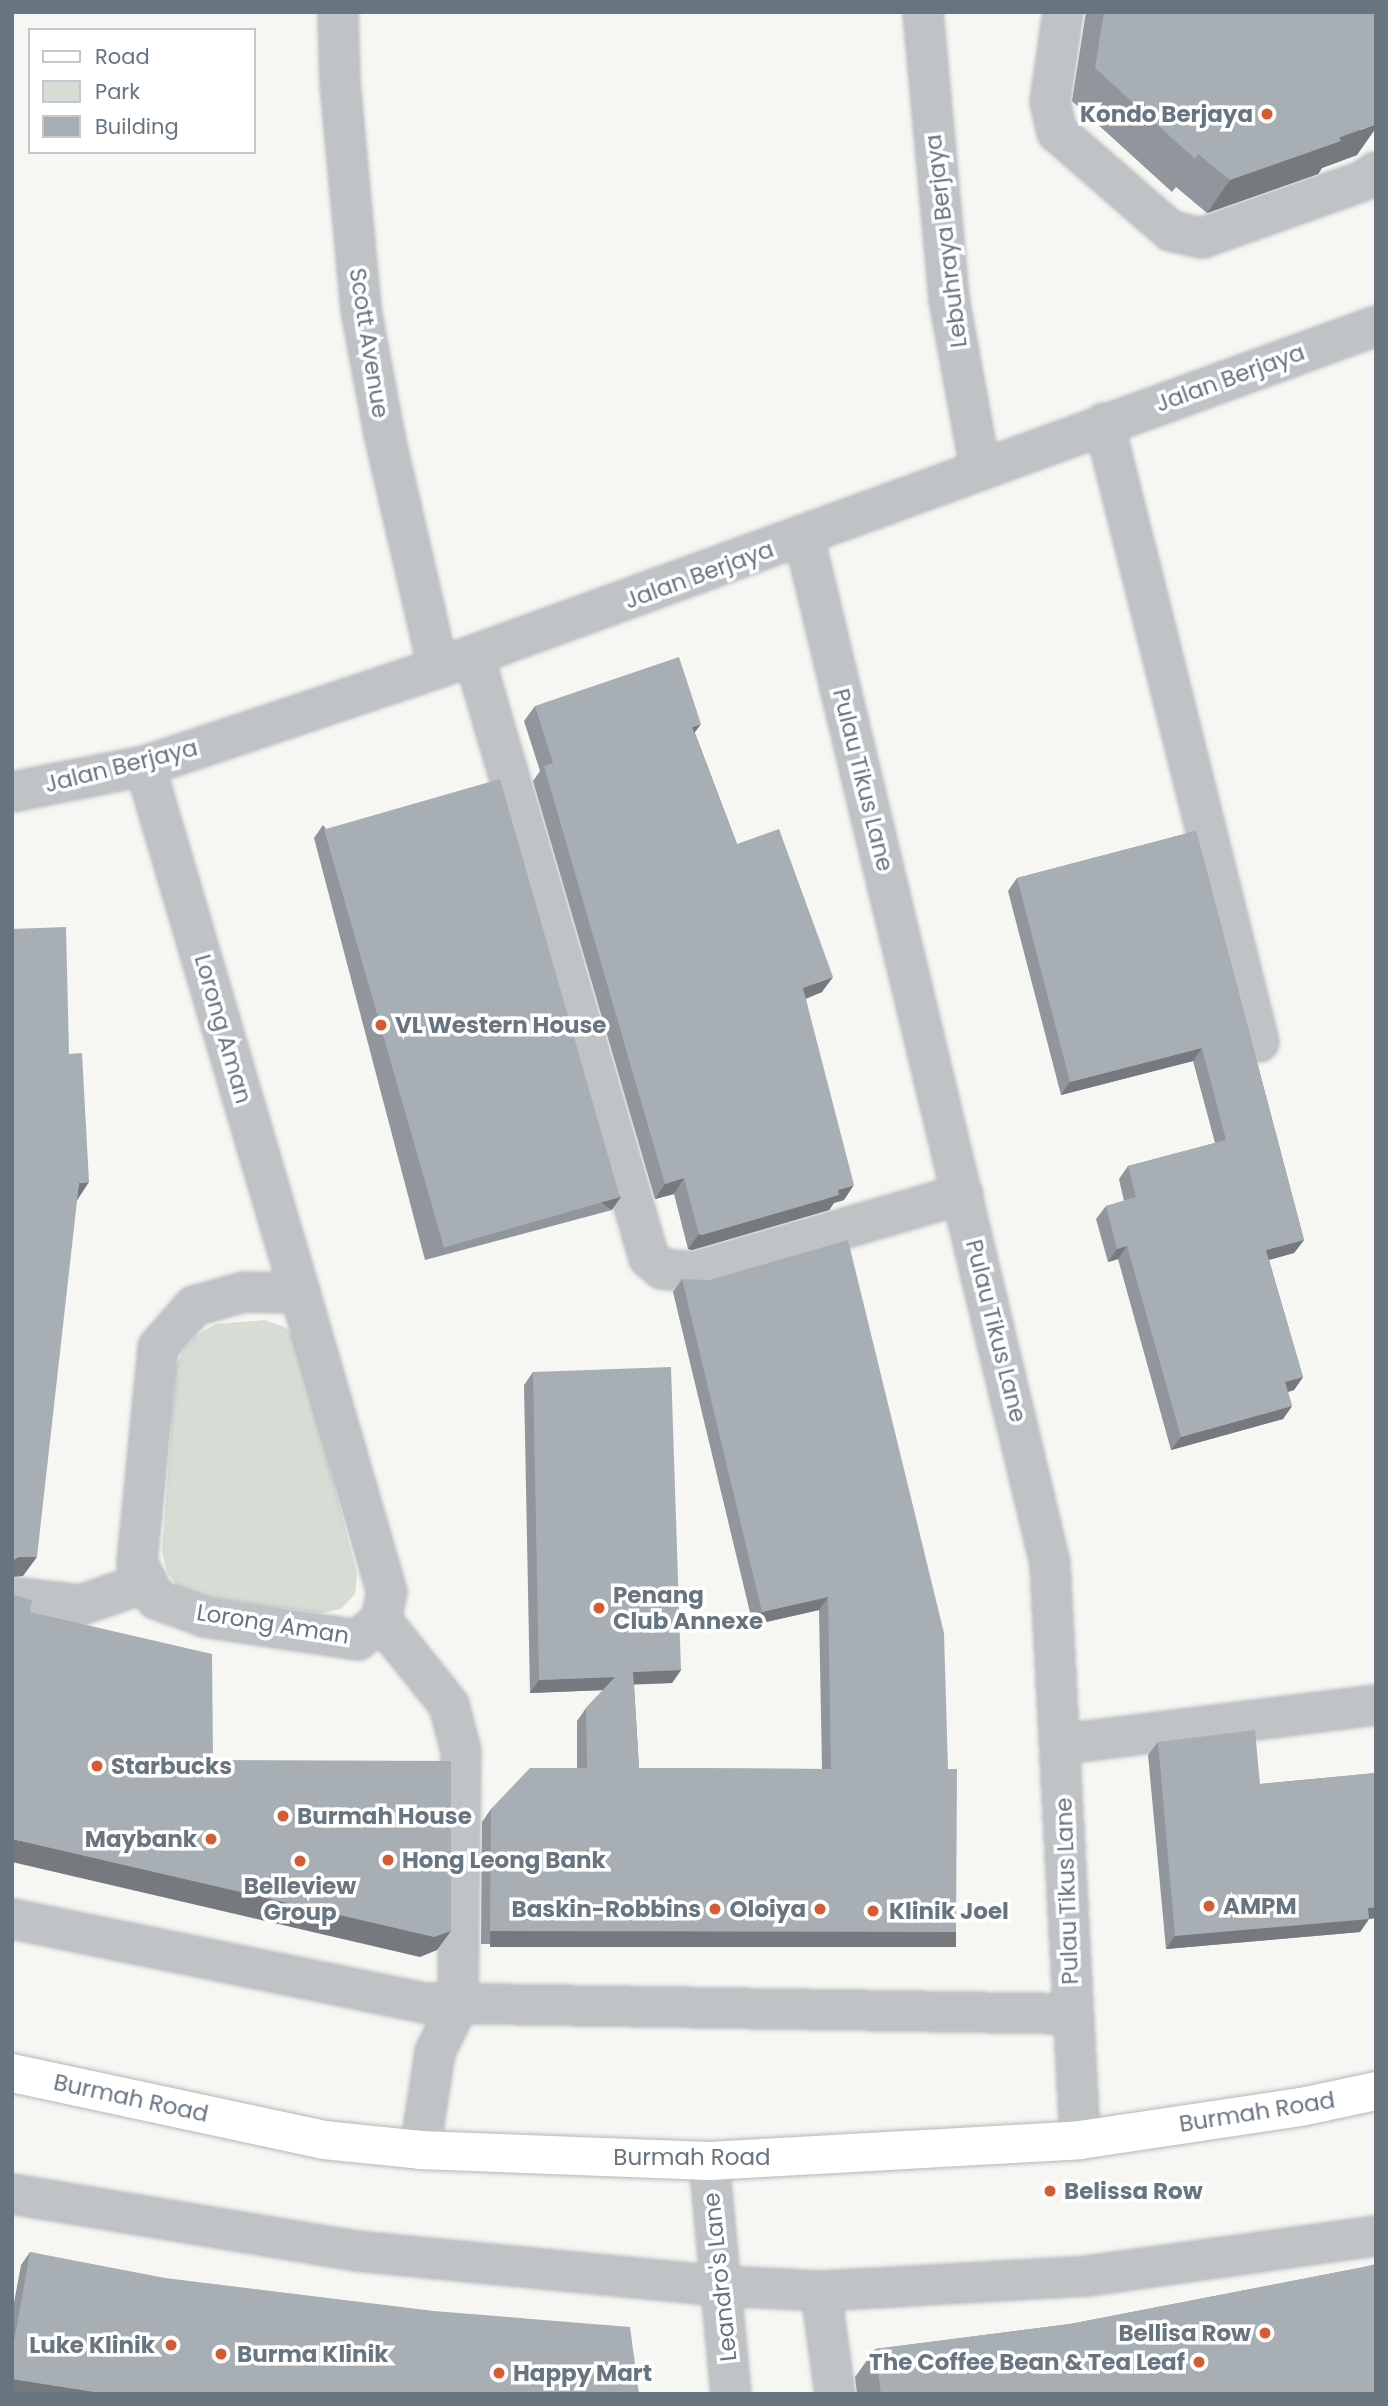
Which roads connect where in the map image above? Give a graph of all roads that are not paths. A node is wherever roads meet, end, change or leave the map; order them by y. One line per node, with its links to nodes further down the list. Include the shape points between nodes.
1 (338, 12): 10 (street, Scott Avenue, via 344,137 361,310 385,439)
2 (923, 12): 7 (street, Lebuhraya Berjaya, via 949,299)
3 (1063, 12): 4 (street, via 1050,102 1057,132 1171,231 1202,238 1363,181)
4 (1376, 172)
5 (1376, 326): 6 (street, Jalan Berjaya)
6 (1104, 423): 7 (street, Jalan Berjaya); 13 (street)
7 (980, 468): 8 (street, Jalan Berjaya)
8 (804, 537): 9 (street, Jalan Berjaya); 14 (street, Pulau Tikus Lane)
9 (474, 656): 10 (street, Jalan Berjaya); 14 (street, via 649,1258 662,1269 694,1272)
10 (438, 668): 11 (street, Jalan Berjaya)
11 (145, 766): 12 (street, Jalan Berjaya); 15 (street, Lorong Aman)
12 (12, 792)
13 (1259, 1042)
14 (963, 1194): 20 (street, Pulau Tikus Lane, via 1046,1536)
15 (300, 1293): 16 (street, Lorong Aman, via 244,1292 194,1307 158,1347 137,1563); 18 (street, Lorong Aman, via 387,1592)
16 (148, 1582): 17 (street, via 81,1605); 18 (street, Lorong Aman, via 156,1600 205,1617 358,1640)
17 (12, 1597)
18 (381, 1620): 22 (street, via 449,1705 461,1752)
19 (1376, 1705): 20 (street)
20 (1063, 1744): 23 (street, Pulau Tikus Lane)
21 (12, 1919): 22 (street, via 424,2003)
22 (458, 2005): 23 (street); 27 (street, via 435,2052)
23 (1072, 2014): 26 (street, Pulau Tikus Lane)
24 (12, 2073): 27 (main road, Burmah Road, via 324,2140)
25 (1376, 2091): 26 (main road, Burmah Road, via 1301,2107)
26 (1080, 2140): 28 (main road, Burmah Road)
27 (420, 2150): 28 (main road, Burmah Road)
28 (709, 2161): 31 (street, Leandro's Lane)
29 (12, 2194): 31 (street, via 356,2251)
30 (1376, 2236): 32 (street, via 1087,2276)
31 (722, 2286): 32 (street); 33 (street, Leandro's Lane)
32 (821, 2291): 34 (street)
33 (731, 2394)
34 (835, 2394)

